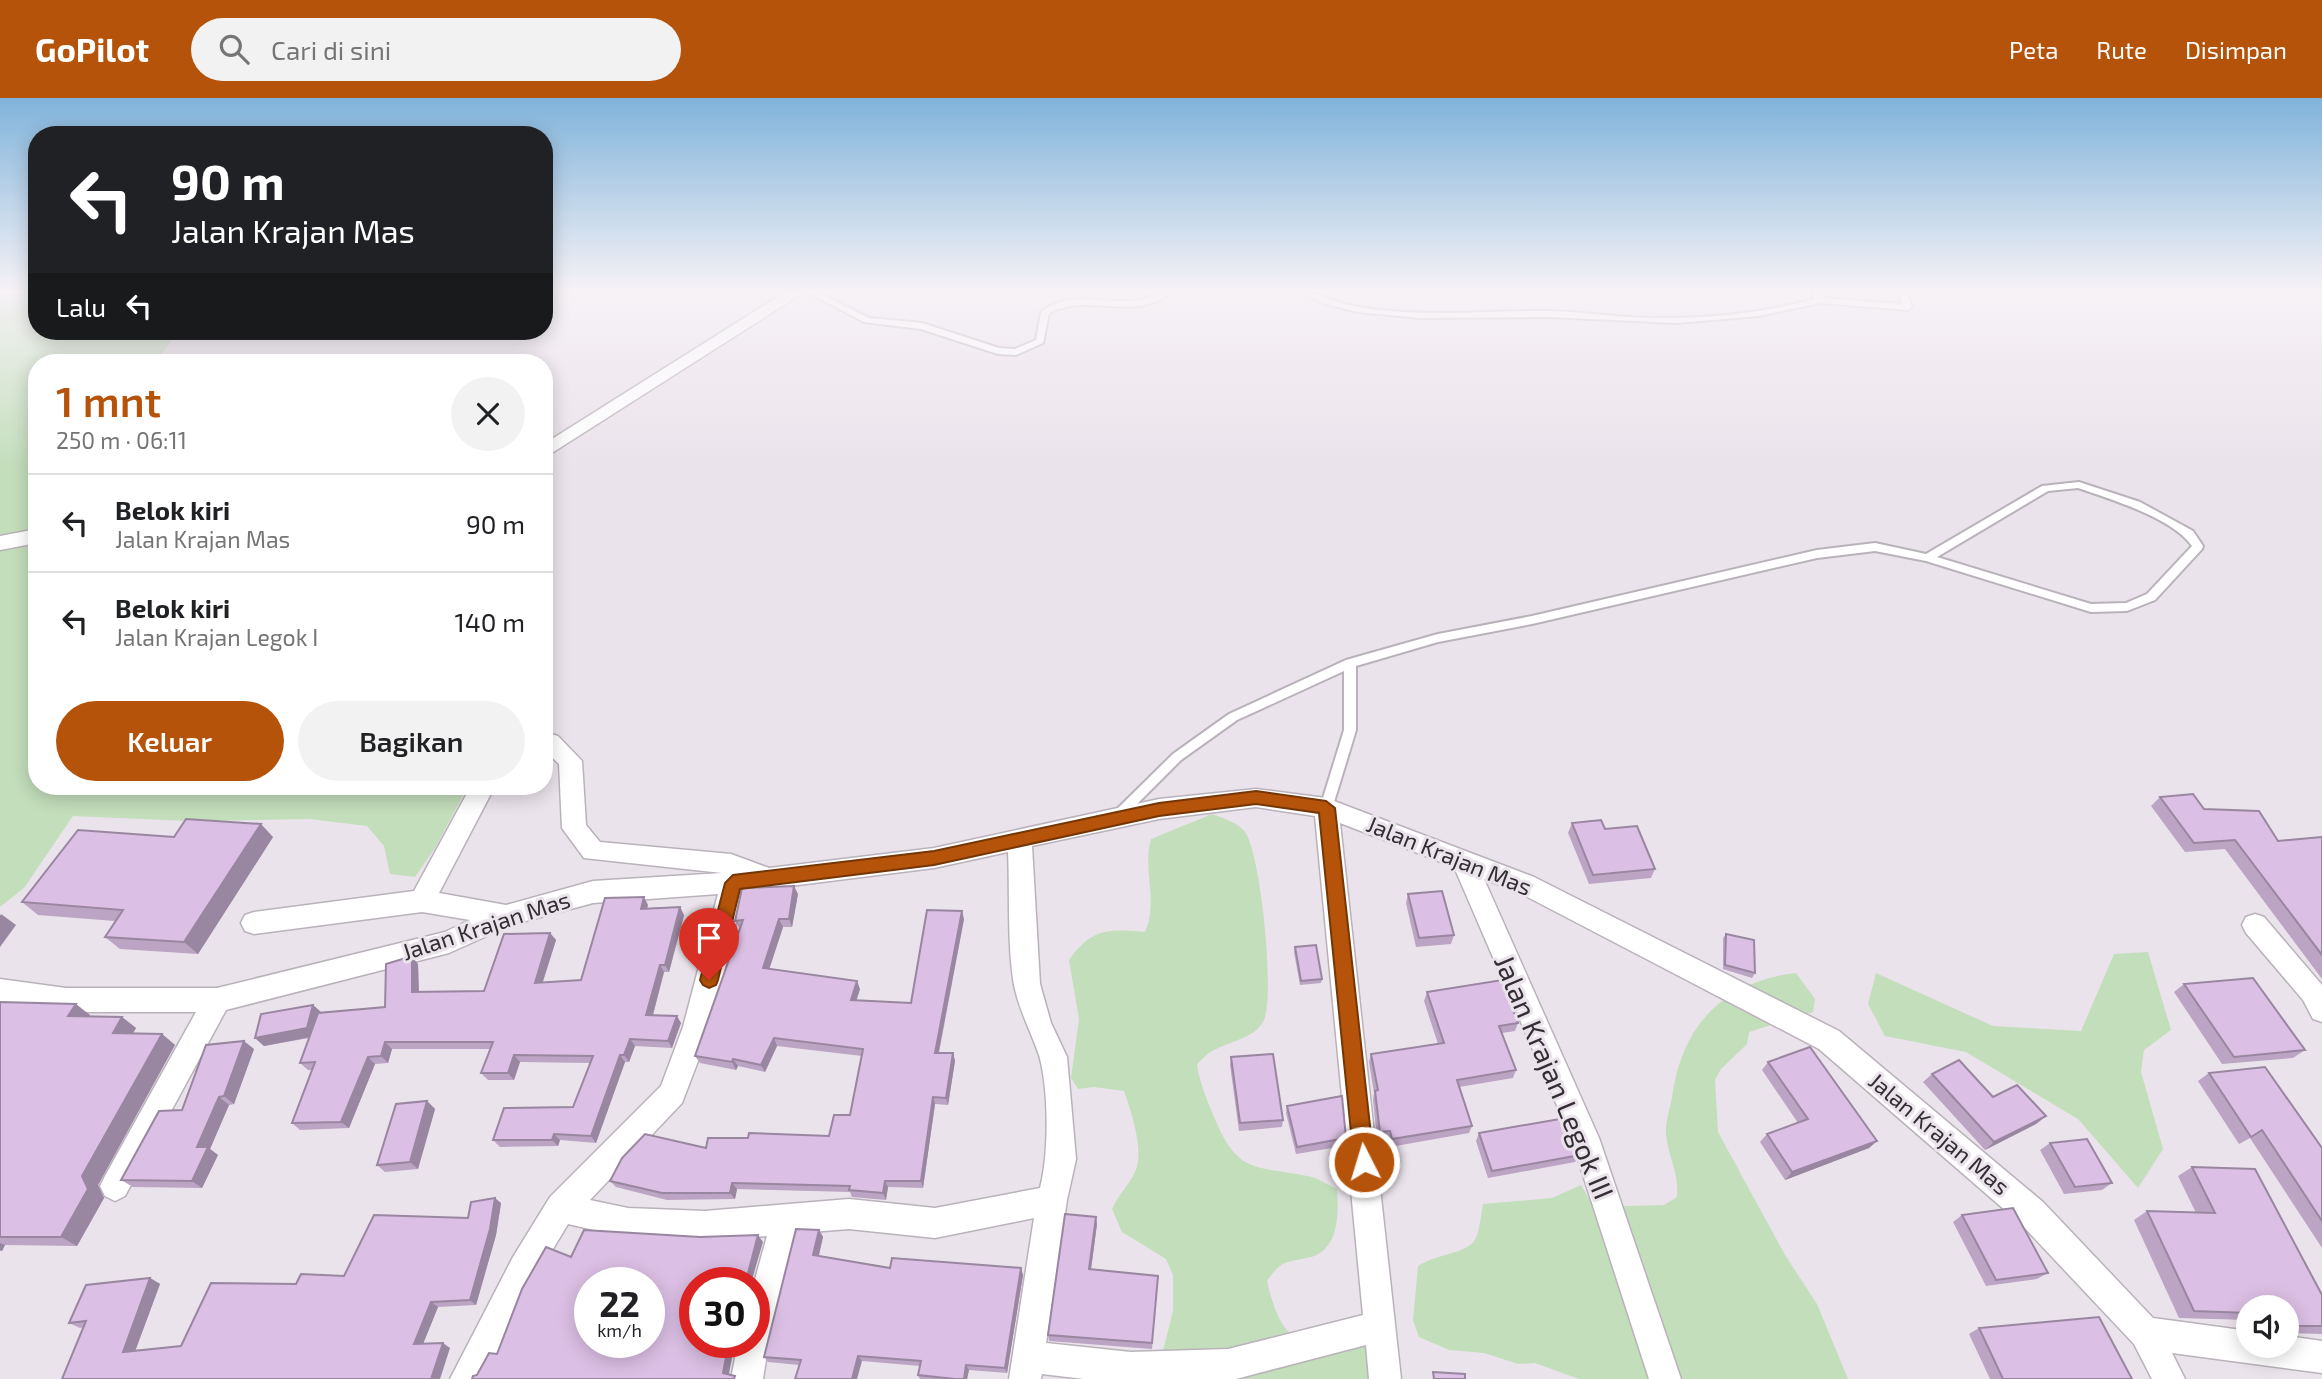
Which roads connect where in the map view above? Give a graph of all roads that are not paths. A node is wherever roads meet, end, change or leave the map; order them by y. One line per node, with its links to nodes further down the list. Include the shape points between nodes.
1 (708, 349): 4 (street)
2 (991, 349): 3 (lane)
3 (1023, 349)
4 (553, 446)
5 (28, 538): 6 (street)
6 (0, 544)
7 (1927, 558): 7 (lane, via 2046,488 2079,485 2136,504 2189,533 2198,546 2151,597 2127,607 2091,608); 8 (lane, via 1875,547 1817,554 1438,638)
8 (1350, 663): 11 (lane, via 1350,730); 12 (lane, via 1233,717 1177,757)
9 (553, 745): 15 (street, via 570,761 574,828 593,851 731,864)
10 (478, 795): 17 (street)
11 (1326, 808): 12 (street, Jalan Krajan Mas, via 1256,798 1159,809); 14 (street, Jalan Krajan Mas); 29 (street)
12 (1110, 821): 13 (street, Jalan Krajan Mas)
13 (1020, 840): 15 (street, Jalan Krajan Mas, via 934,858); 25 (street, via 1027,985 1053,1057 1059,1110 1062,1159)
14 (1462, 858): 30 (street, Jalan Krajan Mas, via 1525,884 1829,1041 2032,1213); 37 (street, Jalan Krajan Legok III, via 1586,1138)
15 (766, 878): 16 (street, Jalan Krajan Mas)
16 (733, 883): 18 (street, Jalan Krajan Mas, via 593,892); 26 (street, via 697,1027 672,1094)
17 (422, 901): 18 (street); 19 (street)
18 (506, 916): 22 (street, Jalan Krajan Mas, via 449,942)
19 (254, 923)
20 (2255, 925): 23 (street)
21 (0, 991): 22 (street, Jalan Krajan Mas, via 66,1000)
22 (217, 1000): 24 (street)
23 (2322, 1010)
24 (115, 1186)
25 (1052, 1200): 27 (street, via 935,1223 849,1214); 33 (street)
26 (561, 1208): 27 (street, via 628,1223 705,1226); 34 (street)
27 (787, 1218): 28 (street)
28 (770, 1281)
29 (1380, 1326): 33 (street, via 1228,1365); 36 (street)
30 (2145, 1333): 31 (street); 38 (street, Jalan Krajan Mas)
31 (2322, 1357)
32 (751, 1358): 35 (street)
33 (1026, 1368)
34 (466, 1379)
35 (747, 1379)
36 (1385, 1379)
37 (1665, 1379)
38 (2169, 1379)

